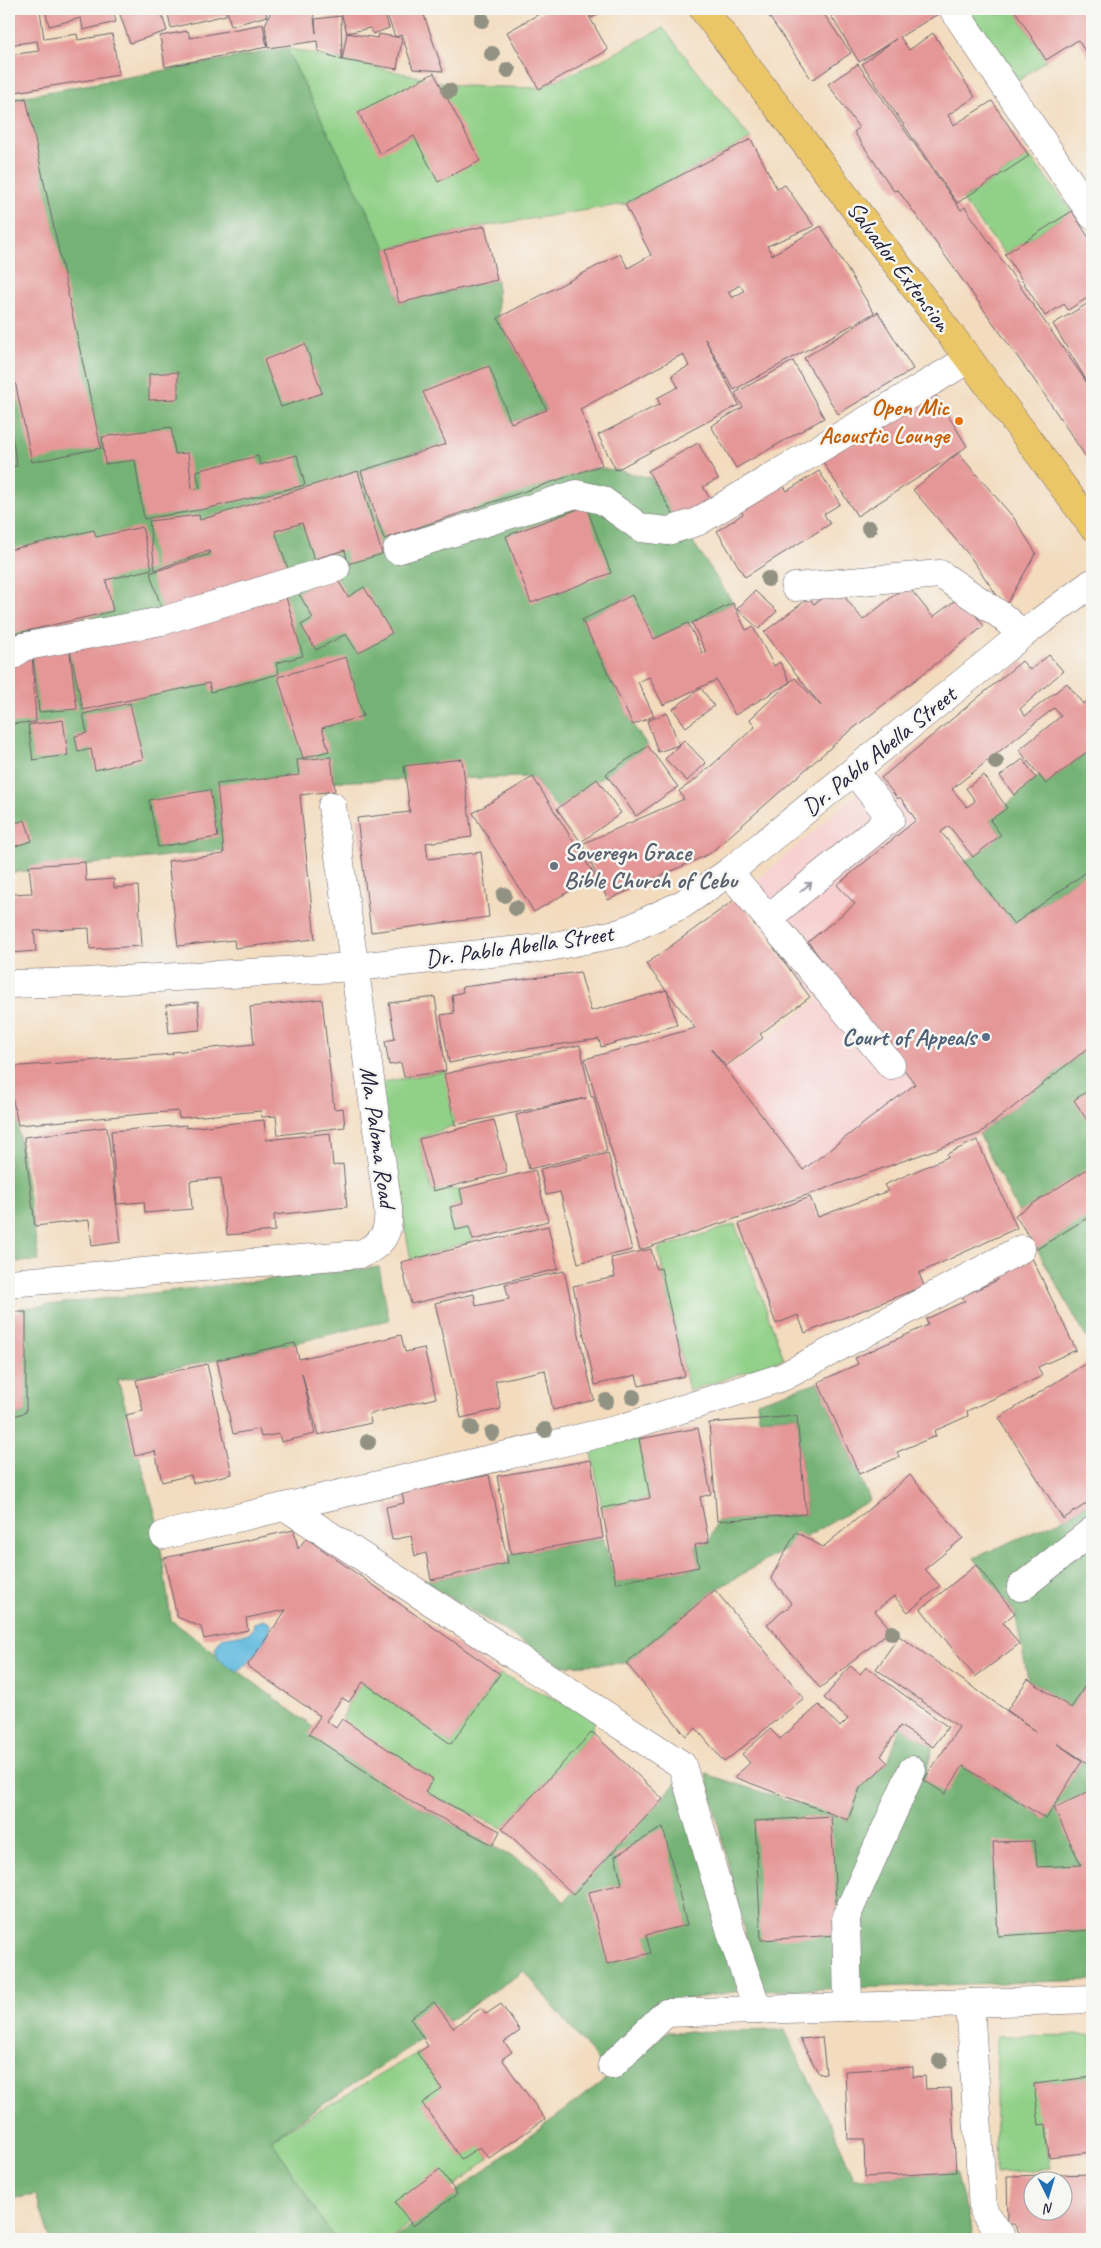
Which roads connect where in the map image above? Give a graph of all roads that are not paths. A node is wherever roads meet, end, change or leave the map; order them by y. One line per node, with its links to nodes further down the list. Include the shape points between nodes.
1 (703, 9): 4 (main road, Salvador Extension)
2 (953, 9): 3 (street)
3 (1092, 215)
4 (969, 359): 5 (main road, Salvador Extension); 6 (street, via 697,522 668,531 641,528 602,500 576,494)
5 (1092, 526)
6 (397, 550)
7 (336, 568): 11 (street, via 162,621 22,647)
8 (1092, 583): 10 (street, Dr. Pablo Abella Street)
9 (794, 587): 10 (street, via 940,574)
10 (1023, 634): 12 (street, Dr. Pablo Abella Street)
11 (9, 656)
12 (854, 771): 14 (street, Dr. Pablo Abella Street); 15 (street, one-way to 12, via 891,818)
13 (332, 806): 16 (street, Ma. Paloma Road)
14 (729, 872): 15 (street); 16 (street, Dr. Pablo Abella Street, via 683,904 621,933 550,947)
15 (768, 918): 18 (street)
16 (354, 966): 17 (street, Dr. Pablo Abella Street); 20 (street, Ma. Paloma Road, via 388,1208 389,1224 373,1249 360,1254)
17 (9, 984)
18 (892, 1065)
19 (1021, 1249): 21 (street, via 783,1377 619,1429)
20 (9, 1282)
21 (286, 1507): 23 (street); 29 (street, via 682,1765 733,1939)
22 (1092, 1531): 24 (street)
23 (164, 1535)
24 (1021, 1587)
25 (912, 1770): 28 (street, via 846,1917)
26 (1092, 1999): 27 (street)
27 (970, 2003): 28 (street); 31 (street, via 983,2210)
28 (848, 2007): 29 (street)
29 (758, 2010): 30 (street, via 666,2013)
30 (612, 2065)
31 (1003, 2239)

